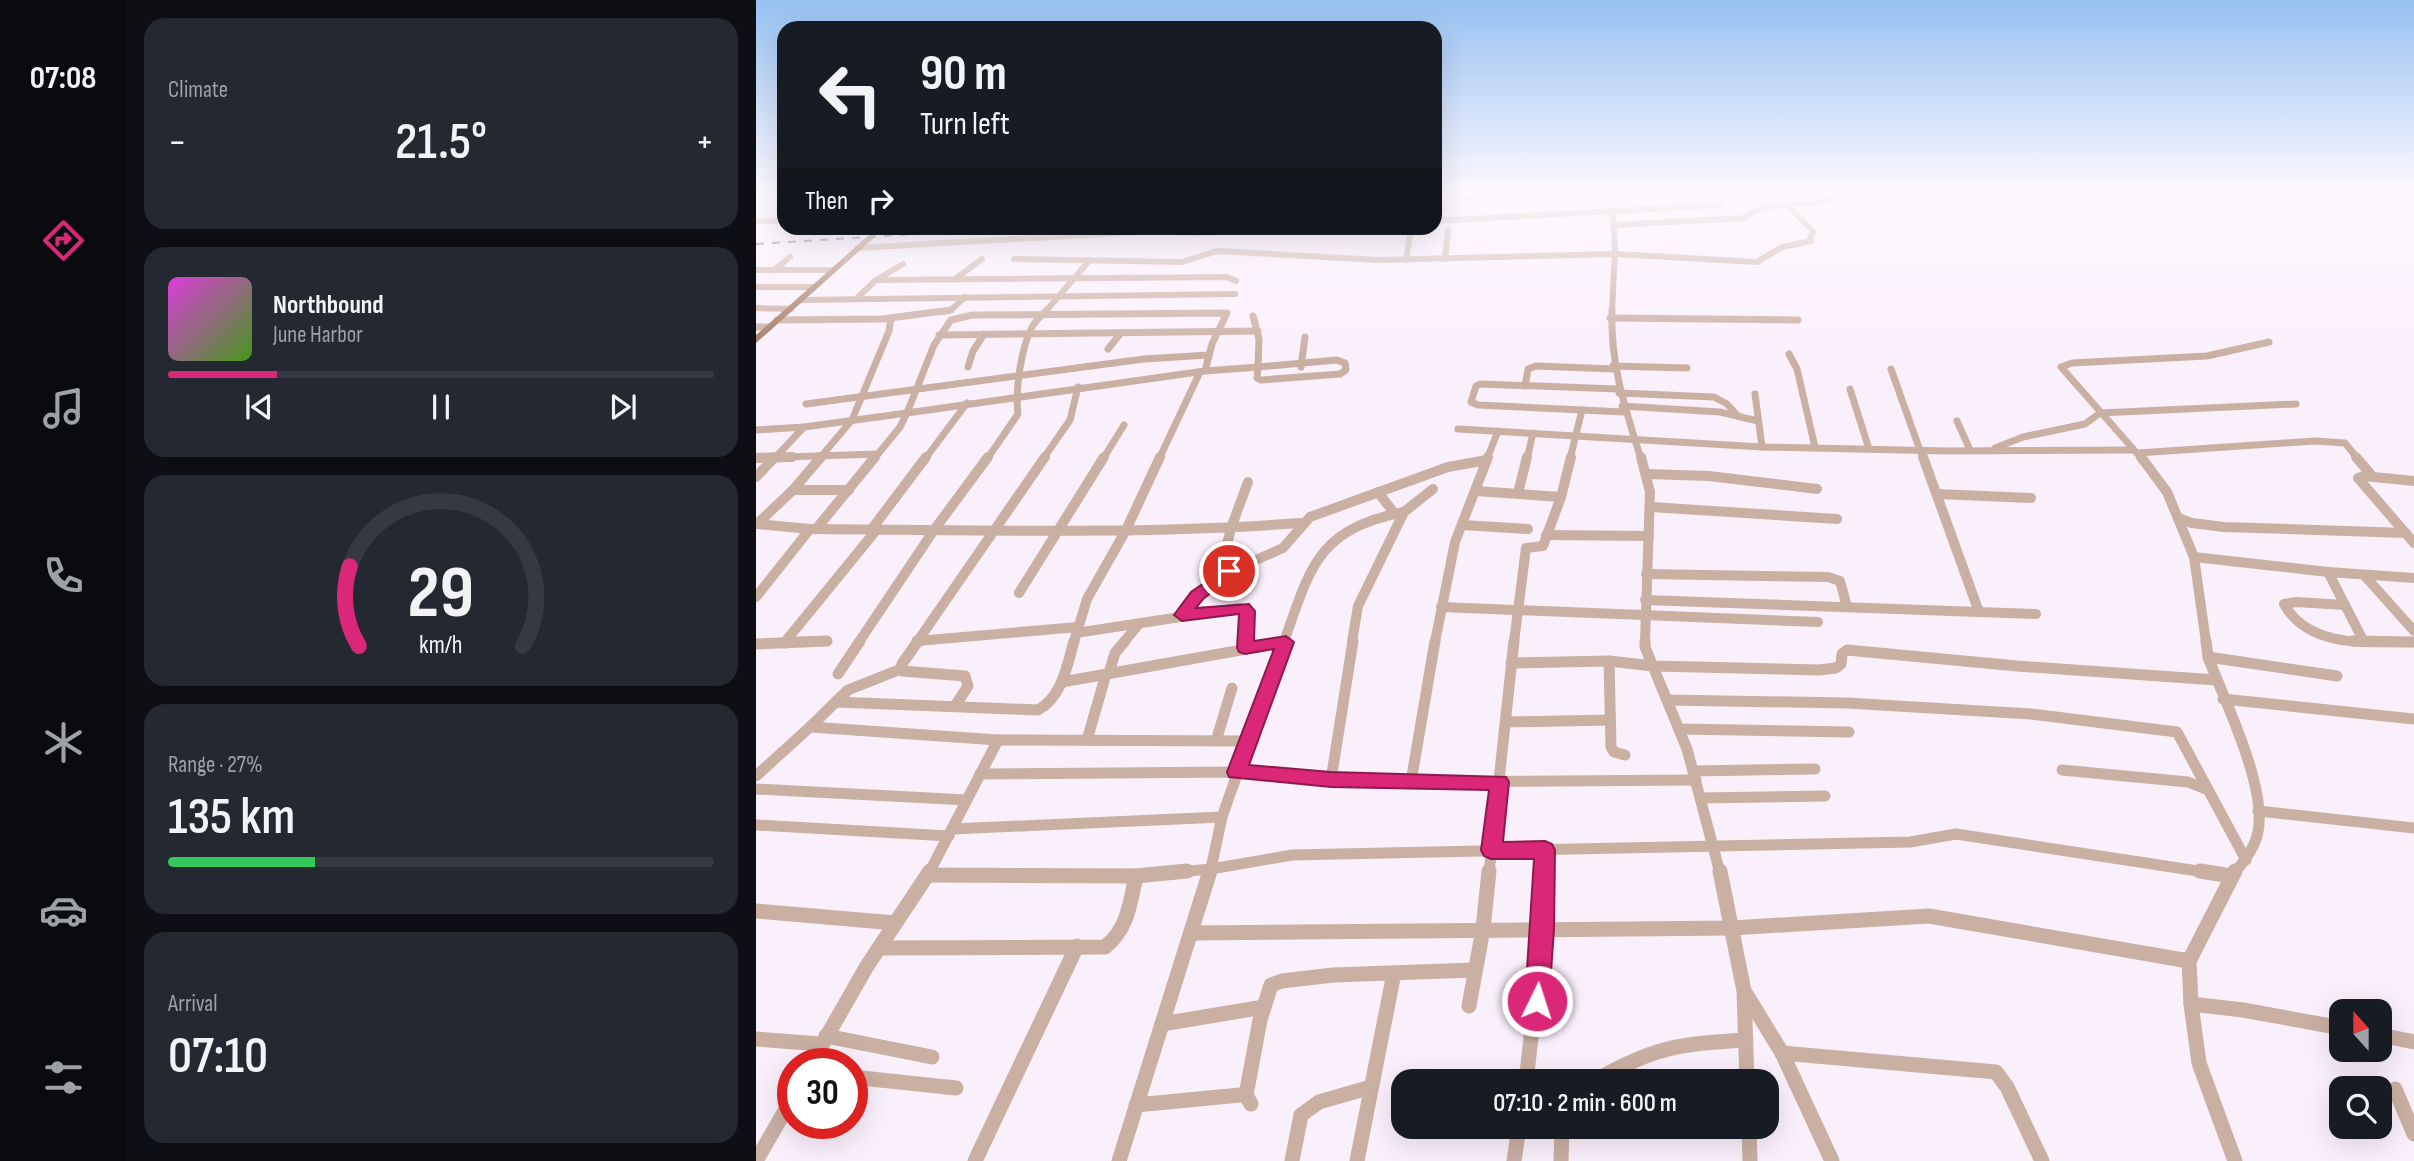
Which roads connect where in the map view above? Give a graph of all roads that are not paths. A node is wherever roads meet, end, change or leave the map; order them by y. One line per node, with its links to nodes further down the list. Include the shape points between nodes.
1 (857, 248): 16 (main road)
2 (1408, 248): 11 (street)
3 (1446, 248): 10 (street)
4 (1615, 248): 6 (street)
5 (1780, 248): 6 (street, via 1757,262)
6 (1615, 254): 10 (street); 37 (street)
7 (790, 257): 15 (street)
8 (982, 259): 18 (street)
9 (1014, 259): 12 (street)
10 (1445, 259): 11 (street)
11 (1406, 260): 12 (street, via 1217,251 1182,262)
12 (1089, 261): 17 (street)
13 (903, 264): 19 (street)
14 (756, 270): 15 (street)
15 (774, 270): 16 (street)
16 (831, 271): 22 (main road)
17 (1073, 278): 18 (street); 20 (street, via 1227,277); 24 (street)
18 (956, 279): 19 (street)
19 (876, 280): 27 (street)
20 (1236, 281)
21 (756, 287): 22 (street)
22 (814, 287): 28 (main road)
23 (1235, 294): 24 (street)
24 (1056, 296): 26 (street); 33 (street)
25 (900, 297): 26 (street); 27 (street); 29 (street)
26 (965, 297): 32 (street)
27 (857, 298): 28 (street)
28 (800, 300): 31 (main road)
29 (887, 307)
30 (756, 308): 31 (street)
31 (791, 309): 39 (main road)
32 (951, 310): 35 (street); 36 (street)
33 (1042, 314): 36 (street); 42 (street); 43 (street, via 1227,313)
34 (1253, 316): 41 (street)
35 (891, 318): 39 (street); 68 (street)
36 (955, 318): 46 (street)
37 (1610, 318): 38 (street); 56 (street)
38 (1798, 320)
39 (773, 324): 40 (street); 48 (main road)
40 (756, 327)
41 (1258, 331): 43 (street); 54 (street)
42 (1029, 333): 44 (street); 45 (street); 60 (street)
43 (1217, 333): 45 (street); 52 (street)
44 (984, 334): 46 (street); 55 (street)
45 (1120, 334): 50 (street)
46 (939, 335): 64 (street)
47 (1305, 337): 53 (street)
48 (756, 340)
49 (2269, 342): 76 (street, via 2218,355 2061,367)
50 (1108, 349)
51 (1789, 354): 90 (street, via 1797,369)
52 (1209, 355): 59 (street); 60 (street)
53 (1302, 363): 54 (street); 61 (street); 61 (street, via 1341,360 1346,370)
54 (1258, 366): 59 (street); 61 (street, via 1261,380)
55 (968, 367)
56 (1614, 367): 57 (street); 62 (street, via 1536,366 1528,369); 66 (street)
57 (1687, 368)
58 (1891, 369): 93 (street)
59 (1202, 371): 63 (street); 128 (street)
60 (1019, 374): 64 (street); 69 (street)
61 (1299, 378)
62 (1525, 386): 66 (street); 74 (street, via 1479,384 1471,402)
63 (1078, 387): 69 (street); 129 (street, via 1070,420)
64 (916, 388): 68 (street); 75 (street)
65 (1850, 389): 91 (street)
66 (1618, 391): 73 (street); 77 (street, via 1718,397)
67 (1755, 394): 79 (street)
68 (860, 396): 71 (street); 78 (street)
69 (1016, 396): 70 (street); 127 (street, via 1015,419)
70 (967, 403): 75 (street); 125 (street)
71 (806, 404)
72 (2296, 404): 76 (street)
73 (1623, 409): 74 (street); 77 (street); 88 (street)
74 (1582, 410): 87 (street)
75 (908, 413): 78 (street); 96 (street)
76 (2100, 413): 94 (street, via 2085,425 2023,437); 95 (street)
77 (1737, 415): 79 (street)
78 (852, 421): 82 (street); 99 (street)
79 (1758, 421): 89 (street)
80 (1957, 421): 92 (street)
81 (1124, 425): 130 (street)
82 (804, 427): 84 (street); 98 (street)
83 (1458, 429): 85 (street)
84 (756, 430)
85 (1498, 431): 86 (street); 100 (street)
86 (1533, 433): 87 (street); 112 (street)
87 (1577, 435): 88 (street); 114 (street)
88 (1635, 440): 89 (street); 101 (street)
89 (1762, 447): 90 (street)
90 (1815, 447): 91 (street)
91 (1869, 449): 93 (street)
92 (1970, 450): 93 (street); 94 (street)
93 (1922, 451): 113 (street)
94 (1986, 451): 95 (street)
95 (2136, 451): 102 (street, via 2345,443); 118 (street, via 2160,480)
96 (877, 454): 99 (street); 106 (street)
97 (756, 457): 98 (street)
98 (776, 457): 99 (street); 103 (street)
99 (823, 457): 109 (street)
100 (1487, 460): 110 (street); 111 (street, via 1457,464)
101 (1647, 474): 108 (street); 116 (street)
102 (2372, 476): 104 (street); 131 (street, via 2358,478)
103 (756, 477)
104 (2413, 481)
105 (1248, 482): 124 (street)
106 (849, 489): 109 (street); 123 (street)
107 (1433, 489): 117 (street)
108 (1817, 489)
109 (793, 490): 121 (street)
110 (1476, 491): 112 (street); 122 (street)
111 (1378, 492): 117 (street); 120 (street)
112 (1518, 493): 114 (street)
113 (1937, 494): 115 (street); 148 (street)
114 (1561, 497): 132 (street)
115 (2032, 498)
116 (1651, 507): 119 (street); 133 (street)
117 (1399, 513): 158 (street, via 1354,527 1317,557); 196 (street, via 1358,606)
118 (2178, 518): 131 (street, via 2216,526); 135 (street)
119 (1837, 519)
120 (1300, 523): 124 (street); 140 (street, via 1295,538 1284,548)
121 (756, 524): 123 (street)
122 (1462, 525): 126 (street); 145 (street)
123 (813, 528): 125 (street); 142 (street)
124 (1231, 528): 128 (street); 140 (street)
125 (875, 529): 127 (street); 161 (street)
126 (1528, 529)
127 (934, 530): 129 (street); 170 (street)
128 (1126, 530): 130 (street); 154 (street, via 1087,599)
129 (991, 531): 130 (street); 157 (street)
130 (1056, 531): 141 (street)
131 (2406, 533): 134 (street)
132 (1546, 534): 133 (street); 147 (street, via 1543,546 1527,548)
133 (1649, 536): 137 (street)
134 (2414, 543)
135 (2194, 557): 136 (street); 164 (street)
136 (2328, 572): 138 (street); 144 (street)
137 (1646, 574): 143 (street); 146 (street, via 1835,578 1842,584)
138 (2364, 575): 139 (street); 155 (street)
139 (2414, 578)
140 (1219, 579): 150 (street)
141 (1019, 593)
142 (756, 597)
143 (1645, 600): 146 (street); 151 (street)
144 (2345, 605): 159 (street); 159 (street, via 2284,604 2292,619 2309,631)
145 (1441, 607): 147 (street); 197 (street)
146 (1847, 607): 148 (street)
147 (1517, 610): 151 (street); 166 (street)
148 (1979, 612): 149 (street)
149 (2036, 614)
150 (1182, 615): 153 (street); 163 (street, via 1246,609)
151 (1645, 617): 152 (street); 167 (street, via 1645,647)
152 (1818, 622)
153 (1139, 624): 154 (street); 169 (street, via 1115,653)
154 (1077, 630): 157 (street); 173 (street)
155 (2414, 631)
156 (827, 641): 161 (street)
157 (917, 641): 168 (street)
158 (1286, 642): 163 (street); 188 (street)
159 (2364, 642): 160 (street)
160 (2414, 642)
161 (785, 643): 162 (street)
162 (756, 644)
163 (1245, 648): 169 (street)
164 (2208, 657): 171 (street); 172 (street)
165 (1609, 661): 166 (street); 167 (street); 180 (street)
166 (1511, 663): 181 (street)
167 (1653, 666): 172 (street, via 1819,670 1836,668 1847,650); 176 (street)
168 (901, 669): 177 (street, via 856,685); 178 (street, via 965,676 968,685)
169 (1107, 673): 173 (street); 186 (street)
170 (838, 674)
171 (2337, 676)
172 (2216, 681): 175 (street)
173 (1062, 682): 178 (street, via 1049,704 1038,710)
174 (1232, 688): 187 (street)
175 (2223, 698): 179 (street); 204 (street, via 2258,791)
176 (1667, 700): 183 (street); 200 (street, via 2005,712 2177,732)
177 (836, 702): 178 (street); 182 (street)
178 (955, 706)
179 (2414, 719)
180 (1611, 720): 181 (street); 189 (street, via 1612,750)
181 (1506, 722): 198 (street)
182 (810, 727): 185 (street); 195 (street)
183 (1679, 729): 184 (street); 194 (street)
184 (1849, 732)
185 (998, 740): 186 (street); 193 (street)
186 (1087, 740): 187 (street)
187 (1216, 741): 188 (street)
188 (1249, 741): 192 (street)
189 (1625, 755)
190 (1815, 769): 194 (street)
191 (2062, 770): 200 (street, via 2177,781)
192 (1236, 772): 193 (street); 196 (street); 205 (street)
193 (981, 774): 203 (street)
194 (1694, 775): 198 (street); 202 (street)
195 (756, 776)
196 (1331, 780): 197 (street)
197 (1411, 782): 198 (street)
198 (1499, 782): 210 (street)
199 (756, 789): 203 (street)
200 (2209, 791): 212 (street)
201 (1825, 796): 202 (street)
202 (1701, 798): 209 (street)
203 (967, 800): 208 (street)
204 (2258, 811): 207 (street); 212 (street, via 2258,832)
205 (1222, 817): 208 (street); 213 (street)
206 (756, 825): 208 (street)
207 (2414, 828)
208 (951, 833): 214 (street)
209 (1715, 847): 211 (street); 216 (street, via 1910,842 1956,834); 219 (street)
210 (1491, 850): 211 (street); 213 (street, via 1292,855); 220 (street)
211 (1545, 850): 221 (street)
212 (2246, 860): 216 (street)
213 (1211, 869): 215 (street); 222 (street)
214 (928, 875): 215 (street); 218 (street)
215 (1136, 876): 223 (street, via 1115,941 1105,947)
216 (2231, 876): 225 (street)
217 (757, 913): 218 (street)
218 (895, 923): 224 (street)
219 (1732, 928): 221 (street); 225 (street, via 1928,916); 228 (street)
220 (1483, 929): 221 (street); 222 (street); 226 (street)
221 (1543, 929): 242 (street)
222 (1192, 933): 232 (street)
223 (1077, 946): 224 (street); 256 (street)
224 (880, 947): 236 (street)
225 (2189, 961): 229 (street)
226 (1474, 970): 227 (street); 230 (street)
227 (1394, 973): 231 (street, via 1278,981 1269,988); 246 (street)
228 (1744, 991): 237 (street); 240 (street)
229 (2190, 1004): 233 (street); 265 (street, via 2199,1063)
230 (1469, 1006)
231 (1264, 1007): 232 (street); 249 (street, via 1249,1100)
232 (1162, 1024): 249 (street)
233 (2329, 1026)
234 (2392, 1037): 238 (street)
235 (756, 1038): 236 (street)
236 (823, 1040): 239 (street); 241 (street)
237 (1746, 1040): 243 (street, via 1659,1049); 244 (street)
238 (2414, 1042)
239 (819, 1048)
240 (1782, 1053): 263 (street); 264 (street, via 1996,1072)
241 (932, 1057)
242 (1527, 1069)
243 (1616, 1069)
244 (1747, 1069)
245 (868, 1079): 247 (street)
246 (1371, 1087): 258 (street, via 1319,1102 1301,1115); 259 (street)
247 (956, 1088)
248 (2395, 1089): 251 (street)
249 (1136, 1105): 257 (street)
250 (777, 1125): 255 (street)
251 (2414, 1134)
252 (1517, 1139): 260 (street)
253 (1561, 1139): 261 (street)
254 (1749, 1139): 262 (street)
255 (756, 1161)
256 (975, 1161)
257 (1119, 1161)
258 (1292, 1161)
259 (1357, 1161)
260 (1514, 1161)
261 (1560, 1161)
262 (1750, 1161)
263 (1832, 1161)
264 (2042, 1161)
265 (2235, 1161)

